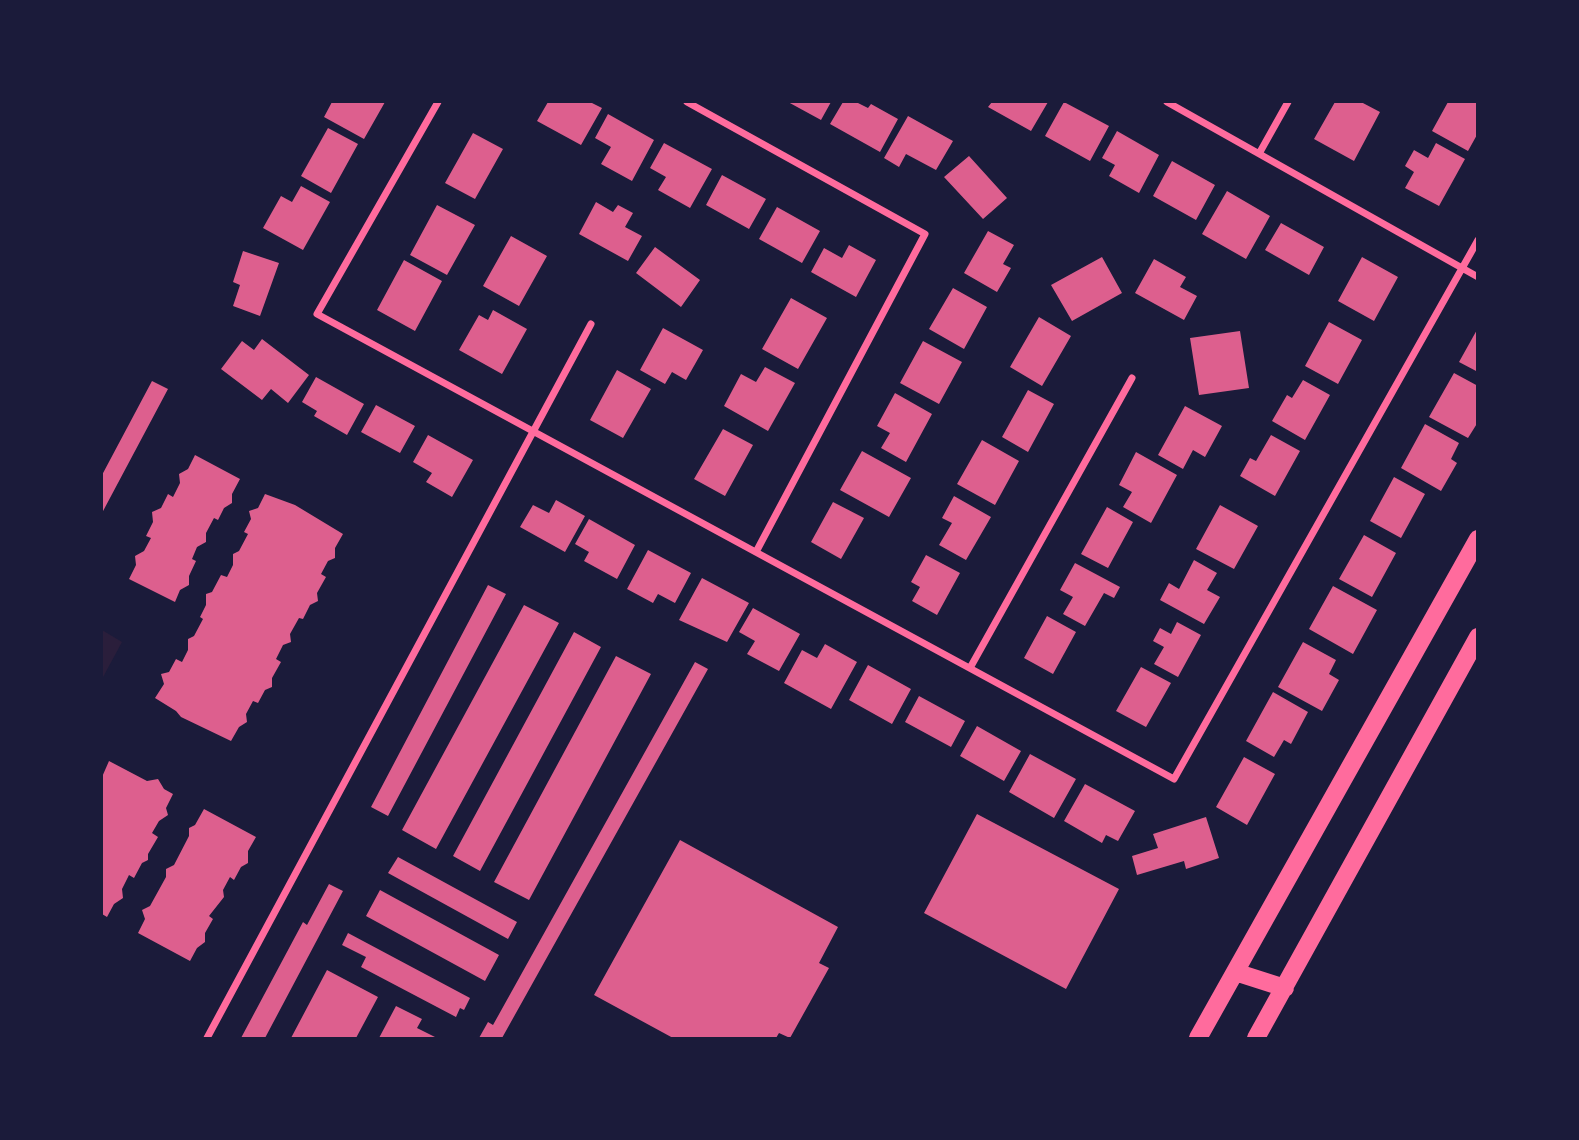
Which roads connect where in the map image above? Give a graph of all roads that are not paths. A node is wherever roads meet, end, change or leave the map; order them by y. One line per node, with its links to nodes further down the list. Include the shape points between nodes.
1 (438, 102): 11 (street, via 317,314)
2 (687, 102): 13 (street, via 925,234)
3 (1167, 102): 5 (street)
4 (1288, 102): 5 (street)
5 (1260, 152): 7 (street)
6 (1478, 240): 7 (street)
7 (1462, 268): 8 (street); 15 (street, via 1174,779)
8 (1478, 277)
9 (591, 324): 11 (street)
10 (1132, 378): 15 (street)
11 (534, 432): 13 (street); 18 (street)
12 (1478, 539): 16 (main road)
13 (755, 552): 15 (street)
14 (1478, 637): 17 (main road)
15 (970, 668)
16 (1235, 972): 17 (main road); 19 (main road)
17 (1285, 988): 20 (main road)
18 (207, 1038)
19 (1198, 1038)
20 (1256, 1038)

